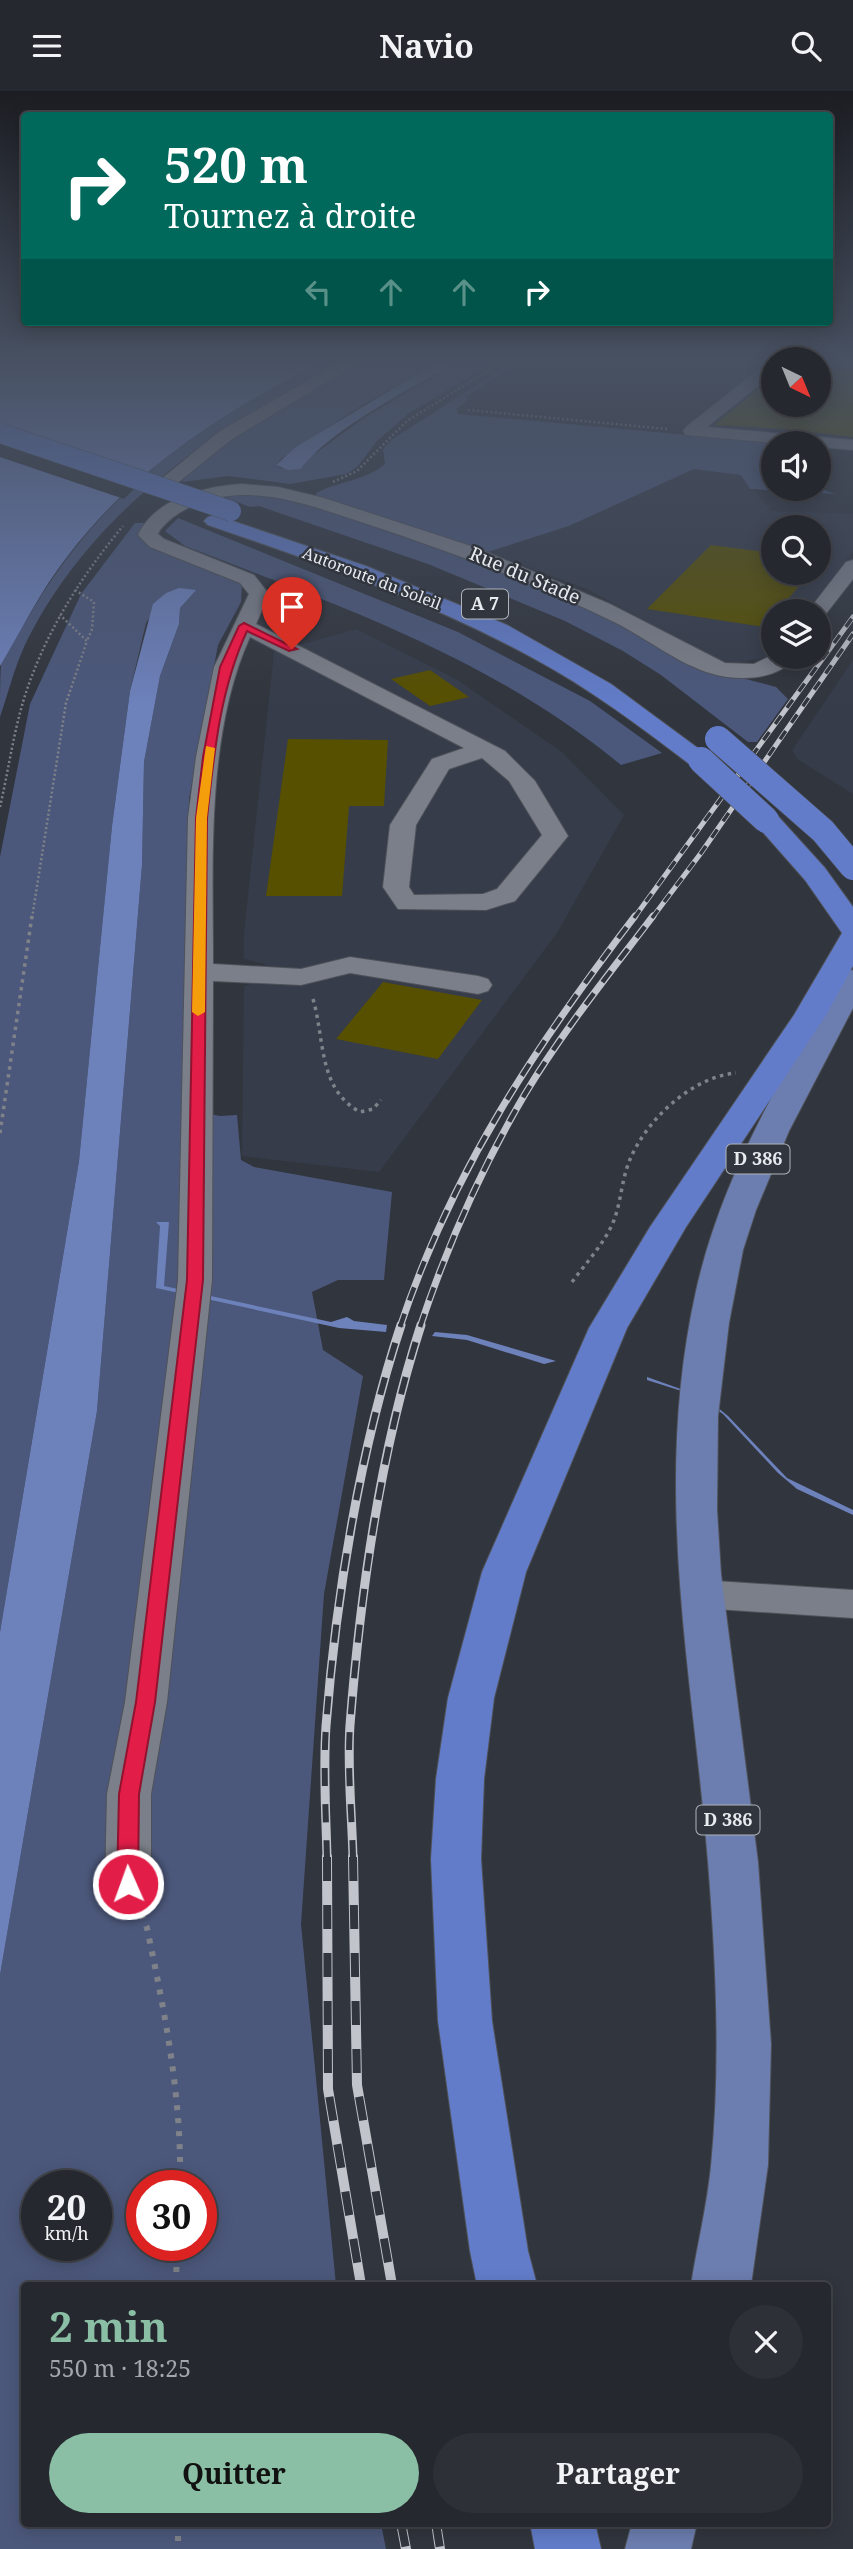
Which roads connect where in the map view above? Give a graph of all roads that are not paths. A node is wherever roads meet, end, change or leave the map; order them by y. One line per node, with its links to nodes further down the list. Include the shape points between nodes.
1 (93, 476): 5 (highway, Autoroute du Soleil / A 7)
2 (115, 476): 5 (highway, Autoroute du Soleil / A 7, bridge)
3 (175, 476): 4 (street)
4 (163, 485)
5 (223, 516): 10 (highway, Autoroute du Soleil / A 7, via 383,564 481,603); 13 (highway, Autoroute du Soleil / A 7, via 500,632)
6 (850, 572): 7 (street)
7 (828, 599)
8 (244, 626): 9 (street, Rue du Stade, via 258,601 257,588 231,572 157,543 142,521 211,493 245,490 295,496 492,561 636,624 717,668); 12 (street); 17 (street, via 225,667 208,757 201,818)
9 (763, 669)
10 (618, 672)
11 (695, 723): 13 (highway, Autoroute du Soleil / A 7)
12 (484, 749): 12 (street, via 523,781 555,836 506,895 486,902 407,903 396,887 403,825 440,764)
13 (710, 750): 14 (highway, Autoroute du Soleil / A 7, bridge, via 823,831); 15 (highway, Autoroute du Soleil / A 7, bridge, via 815,874)
14 (853, 867)
15 (853, 928)
16 (853, 939): 23 (highway, via 810,1015 636,1277 589,1368 504,1572 471,1698 456,1859 465,2021)
17 (199, 972): 19 (street, via 301,977 350,965); 22 (street, via 195,1280 146,1702 129,1794)
18 (853, 979): 20 (main road, D 386, via 767,1139 746,1189 715,1290 704,1355 695,1467)
19 (478, 985)
20 (701, 1594): 21 (street); 24 (main road, D 386, via 727,1803 745,2014 741,2134)
21 (853, 1604)
22 (128, 1884)
23 (507, 2282)
24 (722, 2282)
25 (563, 2527): 27 (highway)
26 (664, 2527): 28 (main road)
27 (568, 2549)
28 (658, 2549)

